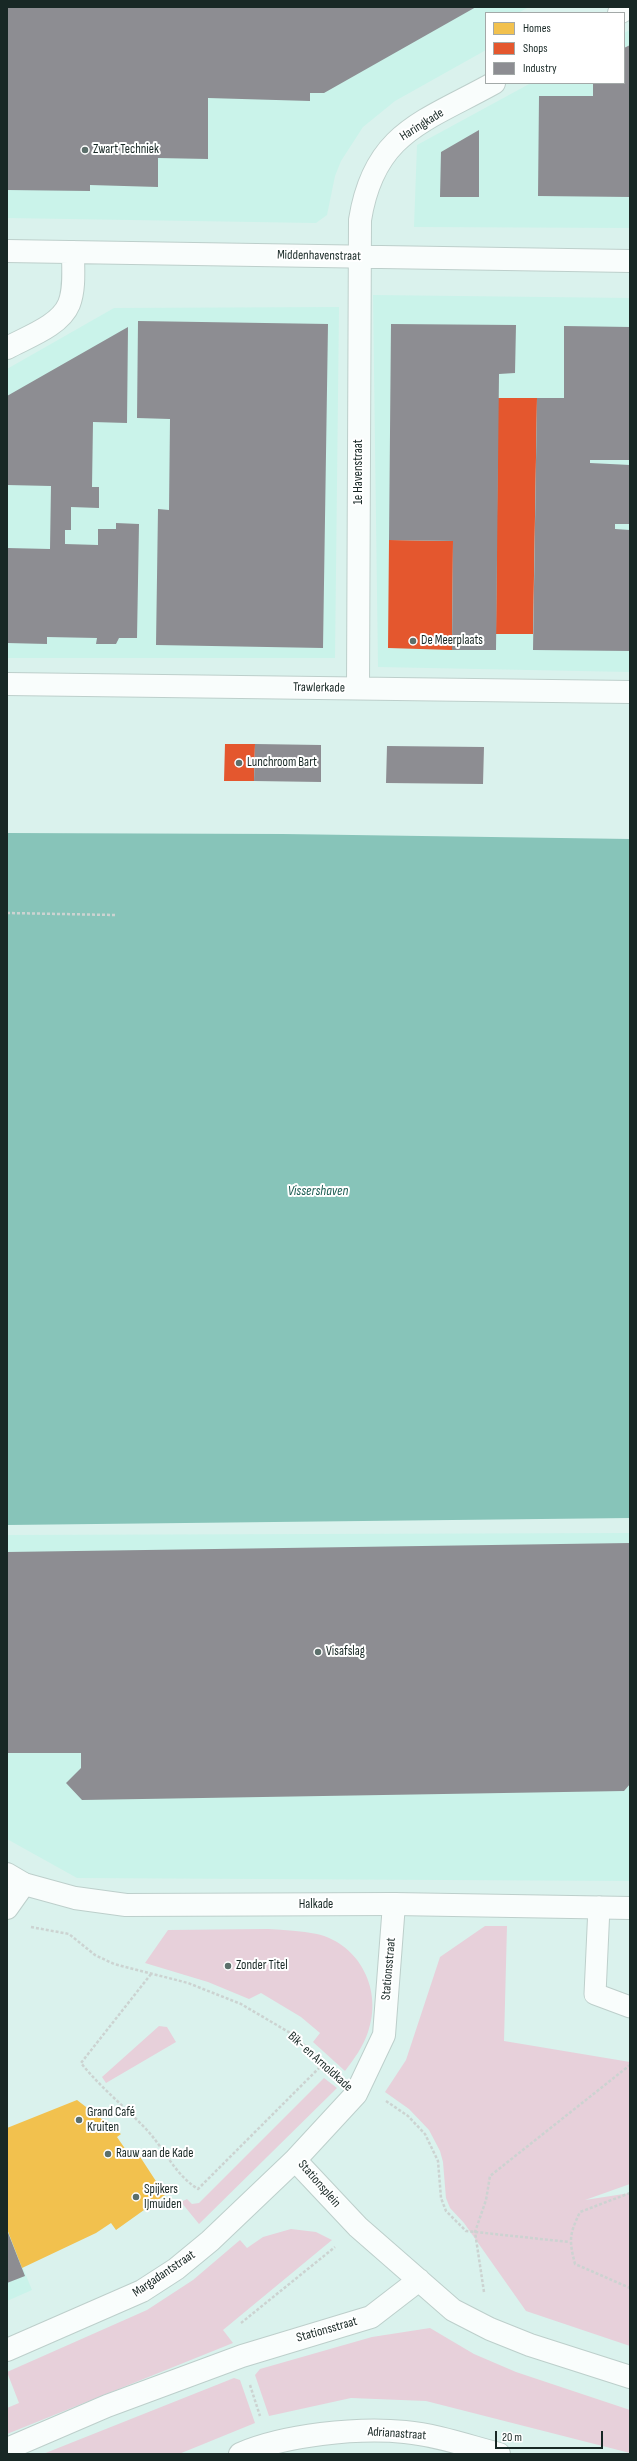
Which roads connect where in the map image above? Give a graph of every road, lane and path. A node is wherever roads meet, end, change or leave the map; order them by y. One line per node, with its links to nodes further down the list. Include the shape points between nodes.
1 (630, 7): 2 (street)
2 (621, 12)
3 (492, 84): 6 (street, Haringkade, via 407,131 390,146 376,166 363,198)
4 (7, 251): 5 (street, Middenhavenstraat)
5 (73, 252): 6 (street, Middenhavenstraat); 8 (street, via 72,291 64,314)
6 (360, 256): 7 (street, Middenhavenstraat); 10 (street, 1e Havenstraat)
7 (630, 261)
8 (7, 348)
9 (7, 684): 10 (street, Trawlerkade)
10 (358, 688): 11 (street, Trawlerkade)
11 (630, 692)
12 (7, 913): 13 (path)
13 (114, 915)
14 (15, 1879): 15 (street, Halkade, via 75,1898 126,1905); 17 (street)
15 (394, 1904): 16 (street, Halkade); 22 (street, Stationsstraat)
16 (599, 1907): 18 (street, Halkade); 21 (lane, via 596,1994)
17 (7, 1908)
18 (630, 1908)
19 (24, 1926): 20 (path, Bik- en Arnoldkade, via 70,1934 95,1955 114,1964)
20 (151, 1974): 23 (path, Bik- en Arnoldkade, via 188,1983 241,2004 292,2034); 23 (path, via 81,2063 98,2085 147,2130 178,2172 198,2189)
21 (630, 2007)
22 (384, 2035): 25 (street, Stationsplein)
23 (324, 2064): 25 (path, Bik- en Arnoldkade)
24 (630, 2065): 29 (path, via 580,2102 490,2176 486,2200)
25 (356, 2094): 26 (street, Stationsplein); 29 (path, Bik- en Arnoldkade, via 386,2101 417,2124 437,2156 446,2211 466,2231)
26 (295, 2160): 28 (street, Stationsplein); 34 (street, Margadantstraat, via 210,2241 142,2292)
27 (630, 2193): 30 (path, via 580,2212 572,2227)
28 (358, 2227): 31 (street, Stationsplein); 35 (path, via 230,2332)
29 (475, 2232): 30 (path, Bik- en Arnoldkade); 33 (path)
30 (569, 2242): 32 (path, via 575,2264)
31 (419, 2280): 33 (street, via 453,2310); 35 (street, Stationsstraat, via 371,2317)
32 (630, 2288)
33 (490, 2329): 36 (street)
34 (7, 2350)
35 (242, 2356): 37 (path); 39 (street, Stationsstraat, via 107,2406)
36 (630, 2378)
37 (262, 2421)
38 (295, 2447): 40 (street, Adrianastraat, via 269,2445); 41 (street, Adrianastraat, via 367,2430 405,2432)
39 (7, 2449)
40 (240, 2454)
41 (499, 2454)

